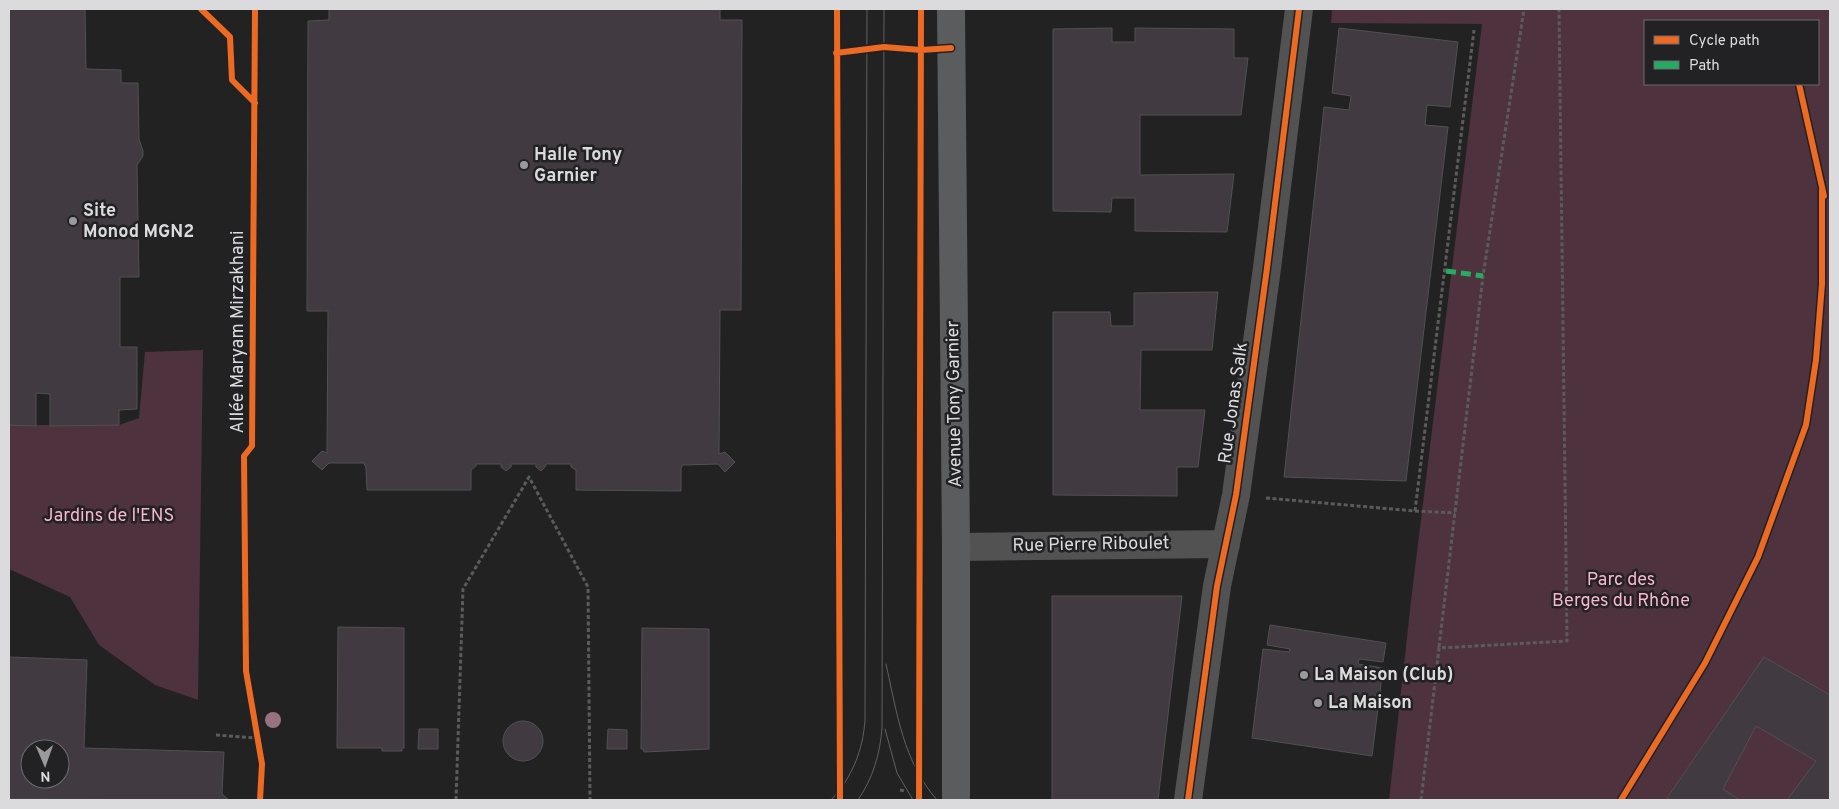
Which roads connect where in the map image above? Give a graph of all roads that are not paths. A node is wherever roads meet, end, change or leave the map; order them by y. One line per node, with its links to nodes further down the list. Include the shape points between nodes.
1 (951, 9): 4 (main road, Avenue Tony Garnier)
2 (1299, 9): 3 (street, Rue Jonas Salk, via 1267,268 1236,495)
3 (1226, 544): 4 (street, Rue Pierre Riboulet); 6 (street, Rue Jonas Salk, via 1217,586)
4 (956, 547): 5 (main road, Avenue Tony Garnier)
5 (956, 800)
6 (1188, 800)

